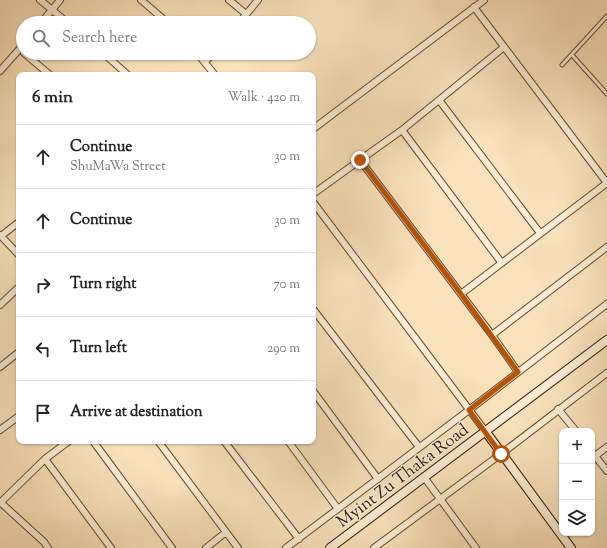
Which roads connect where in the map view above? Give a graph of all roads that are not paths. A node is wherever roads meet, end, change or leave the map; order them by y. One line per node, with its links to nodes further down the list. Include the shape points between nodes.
1 (40, 0): 8 (street)
2 (60, 0): 8 (street)
3 (141, 0): 12 (street)
4 (230, 0): 9 (street)
5 (258, 0): 9 (street)
6 (484, 0): 7 (street)
7 (474, 7): 14 (street); 27 (street)
8 (53, 10): 10 (street); 11 (street)
9 (246, 14)
10 (48, 16)
11 (60, 16)
12 (160, 16)
13 (607, 16): 15 (lane)
14 (504, 47): 26 (street); 30 (street)
15 (572, 55): 20 (lane); 25 (lane)
16 (16, 56): 21 (street)
17 (33, 60): 22 (street)
18 (111, 60): 23 (street)
19 (205, 62): 24 (street)
20 (562, 65)
21 (0, 71)
22 (47, 72)
23 (125, 72)
24 (213, 72)
25 (607, 94)
26 (439, 100): 28 (street); 34 (street)
27 (316, 127)
28 (402, 130): 29 (street); 38 (street)
29 (360, 160): 31 (street); 40 (street)
30 (607, 183): 34 (street)
31 (316, 192)
32 (316, 206): 51 (street)
33 (16, 224): 35 (street)
34 (540, 233): 38 (street)
35 (1, 235): 37 (street)
36 (607, 247): 44 (street)
37 (16, 252)
38 (501, 262): 40 (street)
39 (16, 290): 42 (street)
40 (461, 294): 44 (street)
41 (607, 304): 48 (street)
42 (0, 305)
43 (316, 313): 62 (street)
44 (492, 335): 48 (street)
45 (607, 340): 56 (street, Myint Zu Thaka Road)
46 (16, 354): 47 (street)
47 (0, 367)
48 (518, 372): 51 (street)
49 (607, 373): 52 (street)
50 (316, 395): 70 (street)
51 (469, 410): 56 (street); 62 (street)
52 (558, 410): 54 (street); 65 (street)
53 (16, 418): 55 (street)
54 (573, 428)
55 (0, 430)
56 (486, 432): 65 (street); 69 (street, Myint Zu Thaka Road)
57 (65, 444): 67 (street)
58 (95, 444): 79 (street)
59 (160, 444): 74 (street)
60 (226, 444): 75 (street)
61 (290, 444): 73 (street)
62 (419, 447): 70 (street)
63 (607, 447): 64 (street)
64 (595, 453)
65 (501, 454): 71 (street); 85 (street)
66 (595, 455): 68 (street)
67 (45, 459): 72 (street); 78 (street)
68 (607, 471)
69 (424, 477): 71 (street); 83 (street, Myint Zu Thaka Road)
70 (378, 479): 73 (street)
71 (441, 498): 76 (street); 84 (street)
72 (0, 502): 77 (street)
73 (338, 509): 75 (street)
74 (226, 532): 80 (street); 81 (street)
75 (299, 538): 82 (street)
76 (474, 547)
77 (48, 548)
78 (111, 548)
79 (172, 548)
80 (206, 548)
81 (238, 548)
82 (286, 548)
83 (330, 548)
84 (374, 548)
85 (571, 548)

